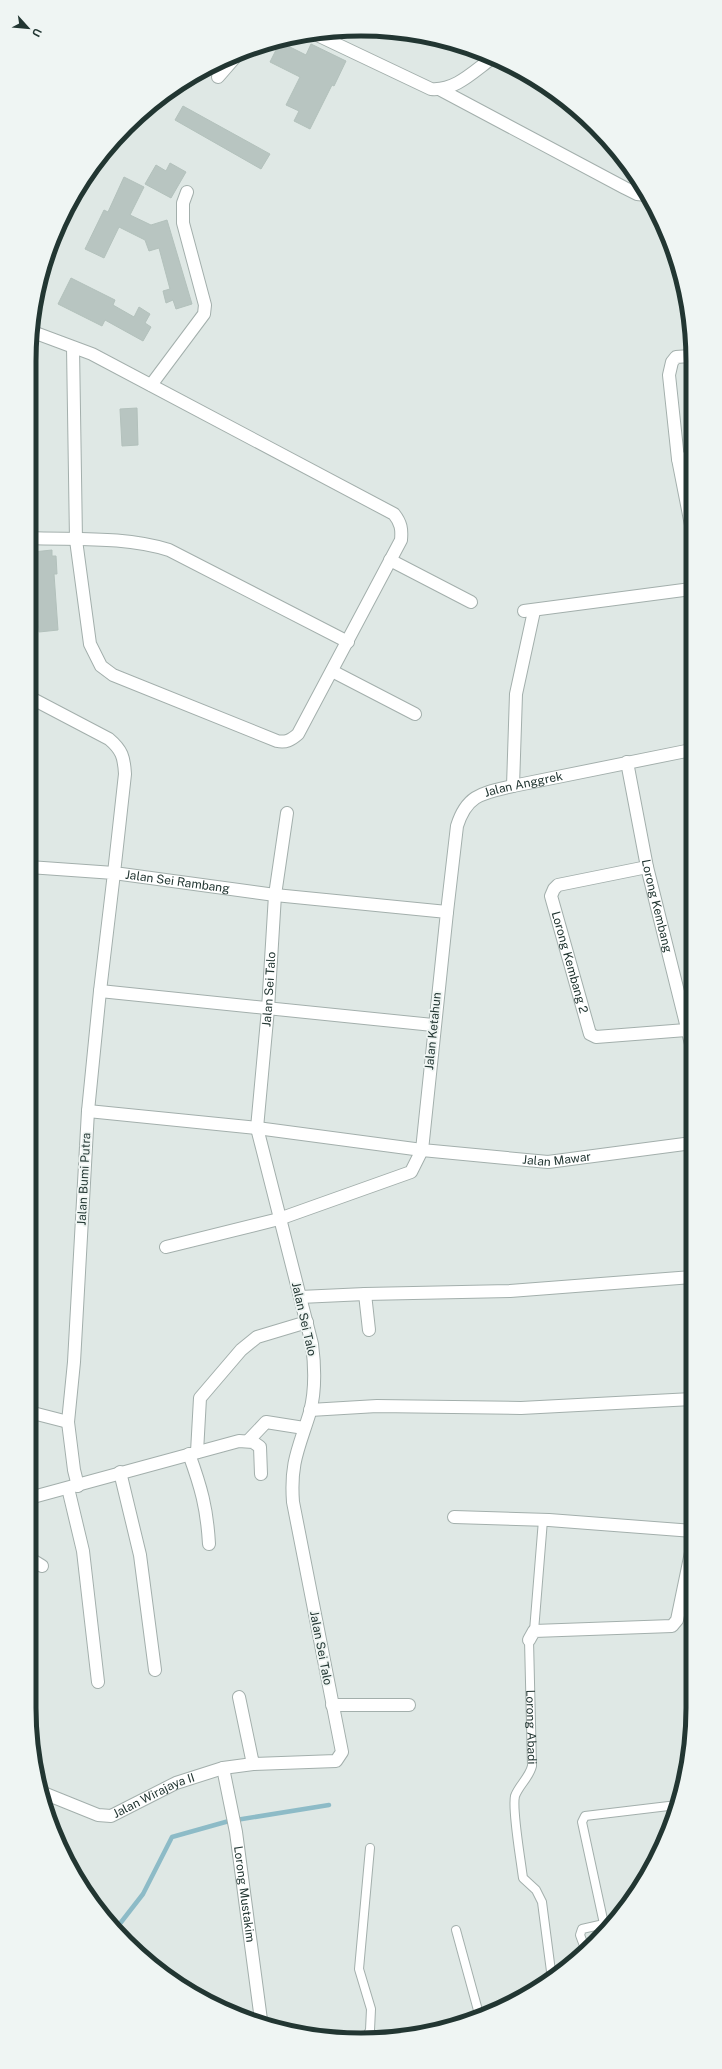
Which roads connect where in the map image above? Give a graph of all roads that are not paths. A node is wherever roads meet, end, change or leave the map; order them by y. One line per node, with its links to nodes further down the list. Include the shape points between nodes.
1 (325, 38): 5 (street, via 431,89)
2 (488, 62): 5 (street, via 456,84)
3 (229, 65): 4 (street)
4 (218, 77)
5 (441, 90): 7 (street)
6 (187, 192): 11 (street, via 182,215 205,304 204,314)
7 (639, 194)
8 (38, 334): 9 (street)
9 (73, 347): 11 (street, via 92,354); 16 (street)
10 (686, 356): 13 (street, via 676,357 669,375)
11 (151, 385): 17 (street, via 394,514 400,522 402,531 401,540)
12 (686, 458): 13 (street)
13 (678, 459): 14 (street)
14 (686, 500)
15 (36, 538): 16 (street)
16 (76, 540): 20 (street, via 123,540 168,550); 21 (street, via 90,644 101,666 113,675 284,742 292,740 298,734)
17 (390, 560): 19 (street); 20 (street)
18 (686, 590): 26 (street, via 529,611 516,694)
19 (471, 602)
20 (348, 642): 21 (street)
21 (332, 671): 23 (street)
22 (36, 701): 30 (street, Jalan Sei Rambang, via 109,739 120,748 125,774)
23 (415, 714)
24 (686, 751): 25 (street, Jalan Anggrek)
25 (627, 762): 26 (street, Jalan Anggrek); 29 (street, Lorong Kembang)
26 (513, 786): 32 (street, Jalan Anggrek, via 485,792 475,797 461,813 457,826)
27 (287, 813): 31 (street, Jalan Sei Talo)
28 (36, 867): 30 (street)
29 (646, 867): 36 (street, Lorong Kembang); 36 (street, Lorong Kembang 2, via 558,885 551,896 590,1034 596,1037)
30 (114, 873): 31 (street, Jalan Sei Rambang); 33 (street, Jalan Bumi Putra)
31 (275, 895): 32 (street, Jalan Sei Rambang); 34 (street, Jalan Sei Talo)
32 (447, 912): 35 (street, Jalan Ketahun)
33 (100, 992): 34 (street); 37 (street, Jalan Bumi Putra)
34 (268, 1009): 35 (street); 38 (street, Jalan Sei Talo)
35 (433, 1025): 40 (street, Jalan Ketahun)
36 (686, 1030)
37 (88, 1111): 38 (street, Jalan Mawar); 51 (street, Jalan Bumi Putra, via 74,1362)
38 (257, 1128): 40 (street, Jalan Mawar); 41 (street, Jalan Sei Talo)
39 (686, 1144): 40 (street, Jalan Mawar, via 548,1162)
40 (422, 1150): 41 (street, via 410,1172)
41 (279, 1219): 42 (street); 45 (street, Jalan Sei Talo)
42 (166, 1247)
43 (686, 1277): 44 (street, via 510,1291)
44 (365, 1294): 45 (street); 47 (street)
45 (300, 1297): 46 (street, Jalan Sei Talo)
46 (307, 1322): 49 (street, Jalan Sei Talo, via 316,1375); 54 (street, via 257,1337 241,1350 200,1398)
47 (369, 1330)
48 (686, 1399): 49 (street, via 521,1408 377,1406)
49 (310, 1410): 52 (street, Jalan Sei Talo)
50 (36, 1414): 51 (street)
51 (68, 1422): 57 (street, Jalan Bumi Putra, via 74,1470)
52 (304, 1428): 53 (street, via 266,1422); 70 (street, Jalan Sei Talo, via 291,1479 293,1502)
53 (248, 1441): 54 (street); 56 (street, via 260,1447)
54 (193, 1453): 55 (street); 62 (street, via 206,1504)
55 (120, 1472): 57 (street); 67 (street, via 140,1555)
56 (261, 1474)
57 (73, 1487): 58 (street); 68 (street, Jalan Bumi Putra)
58 (36, 1496)
59 (454, 1517): 60 (street)
60 (543, 1520): 61 (street); 66 (lane, Lorong Abadi)
61 (686, 1530)
62 (209, 1544)
63 (36, 1562): 64 (street)
64 (42, 1566)
65 (686, 1577): 66 (street, via 677,1620 672,1626)
66 (532, 1635): 80 (lane, Lorong Abadi, via 532,1766 529,1776 518,1790 514,1804 523,1878 536,1890 542,1902)
67 (155, 1670)
68 (98, 1682)
69 (239, 1697): 72 (street)
70 (332, 1705): 71 (street); 72 (street, Jalan Sei Talo, via 342,1752 336,1762)
71 (409, 1705)
72 (253, 1764): 73 (street, Jalan Sei Talo)
73 (223, 1768): 74 (street, Jalan Wirajaya II, via 176,1782 111,1816 98,1815); 82 (street, Lorong Mustakim, via 236,1832)
74 (48, 1795)
75 (671, 1806): 77 (lane, via 585,1816 582,1822)
76 (370, 1848): 83 (lane, via 359,1969 371,2009)
77 (604, 1924): 79 (lane, via 582,1929 580,1935)
78 (456, 1930): 81 (lane)
79 (584, 1945)
80 (551, 1972)
81 (478, 2011)
82 (261, 2017)
83 (369, 2033)

